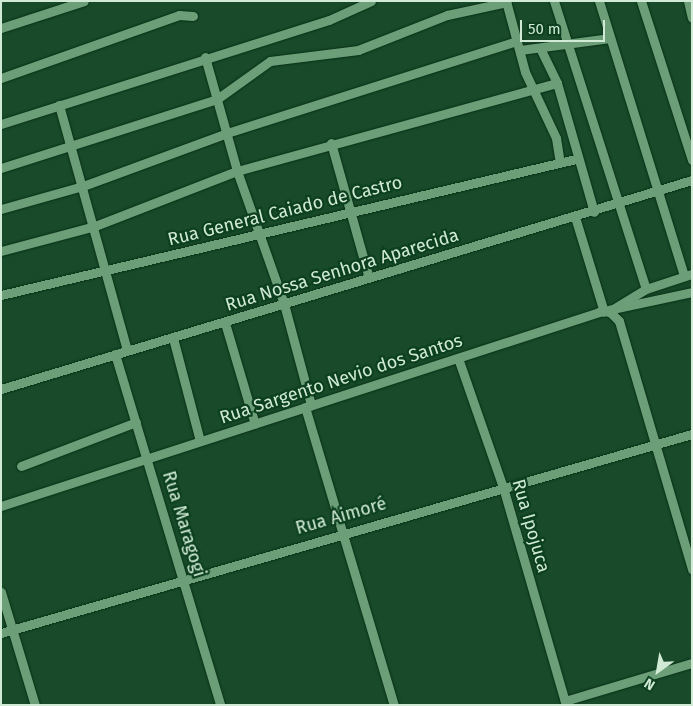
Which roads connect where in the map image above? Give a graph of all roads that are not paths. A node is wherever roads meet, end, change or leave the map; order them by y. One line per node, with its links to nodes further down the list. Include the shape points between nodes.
1 (84, 1): 10 (street)
2 (371, 1): 15 (street, via 329,20)
3 (554, 1): 12 (street)
4 (599, 1): 11 (street)
5 (641, 1): 26 (street)
6 (688, 1): 9 (street)
7 (507, 2): 13 (street); 19 (street, via 447,15 358,50 270,61)
8 (193, 16): 16 (street, via 179,15)
9 (692, 18)
10 (1, 28)
11 (610, 38): 12 (street); 32 (street)
12 (569, 44): 14 (street); 33 (street)
13 (519, 46): 14 (street); 18 (street); 22 (street)
14 (540, 48): 17 (street)
15 (204, 57): 19 (street); 20 (street)
16 (1, 78)
17 (557, 83): 18 (street); 25 (street)
18 (533, 90): 23 (street); 27 (street, via 556,138)
19 (217, 99): 22 (street); 24 (street)
20 (59, 104): 21 (street); 24 (street)
21 (1, 124)
22 (227, 133): 29 (street); 31 (street)
23 (331, 143): 29 (street); 35 (street)
24 (71, 146): 28 (street); 31 (street)
25 (576, 159): 27 (street, Rua General Caiado de Castro); 36 (street)
26 (692, 160)
27 (560, 162): 35 (street, Rua General Caiado de Castro)
28 (1, 168)
29 (237, 171): 38 (street); 39 (street)
30 (692, 180): 32 (street, Rua Nossa Senhora Aparecida)
31 (83, 186): 34 (street); 38 (street)
32 (658, 193): 33 (street, Rua Nossa Senhora Aparecida); 42 (street)
33 (618, 204): 36 (street, Rua Nossa Senhora Aparecida); 44 (street)
34 (1, 209)
35 (352, 211): 39 (street, Rua General Caiado de Castro); 43 (street)
36 (594, 212): 37 (street, Rua Nossa Senhora Aparecida)
37 (575, 217): 43 (street, Rua Nossa Senhora Aparecida); 48 (street)
38 (95, 226): 40 (street); 41 (street)
39 (259, 232): 41 (street, Rua General Caiado de Castro); 47 (street)
40 (1, 251)
41 (107, 273): 46 (street, Rua General Caiado de Castro); 51 (street)
42 (688, 275): 44 (street)
43 (369, 278): 47 (street, Rua Nossa Senhora Aparecida)
44 (646, 289): 48 (street)
45 (692, 292): 48 (street, Rua Sargento Nevio dos Santos)
46 (1, 295)
47 (284, 304): 49 (street, Rua Nossa Senhora Aparecida); 55 (street)
48 (608, 312): 53 (street, Rua Sargento Nevio dos Santos); 60 (street, via 619,321)
49 (225, 323): 50 (street, Rua Nossa Senhora Aparecida); 57 (street)
50 (172, 338): 51 (street, Rua Nossa Senhora Aparecida); 59 (street)
51 (127, 350): 52 (street, Rua Nossa Senhora Aparecida)
52 (115, 354): 54 (street, Rua Nossa Senhora Aparecida); 56 (street, Rua Maragogi)
53 (458, 358): 55 (street, Rua Sargento Nevio dos Santos); 63 (street, Rua Ipojuca)
54 (1, 389)
55 (308, 406): 57 (street, Rua Sargento Nevio dos Santos); 65 (street)
56 (136, 422): 61 (street, Rua Maragogi); 62 (street)
57 (255, 424): 59 (street, Rua Sargento Nevio dos Santos)
58 (692, 434): 60 (street, Rua Aimoré)
59 (200, 441): 61 (street, Rua Sargento Nevio dos Santos)
60 (654, 445): 63 (street, Rua Aimoré); 66 (street)
61 (146, 458): 64 (street, Rua Sargento Nevio dos Santos); 67 (street, Rua Maragogi)
62 (21, 466)
63 (503, 487): 65 (street, Rua Aimoré); 72 (street, Rua Ipojuca)
64 (1, 506)
65 (344, 532): 67 (street, Rua Aimoré); 75 (street)
66 (692, 569)
67 (184, 578): 69 (street, Rua Aimoré); 74 (street, Rua Maragogi)
68 (1, 592): 69 (street)
69 (13, 630): 70 (street, Rua Aimoré); 73 (street)
70 (1, 633)
71 (692, 664): 72 (street)
72 (565, 703)
73 (35, 705)
74 (220, 705)
75 (394, 705)

